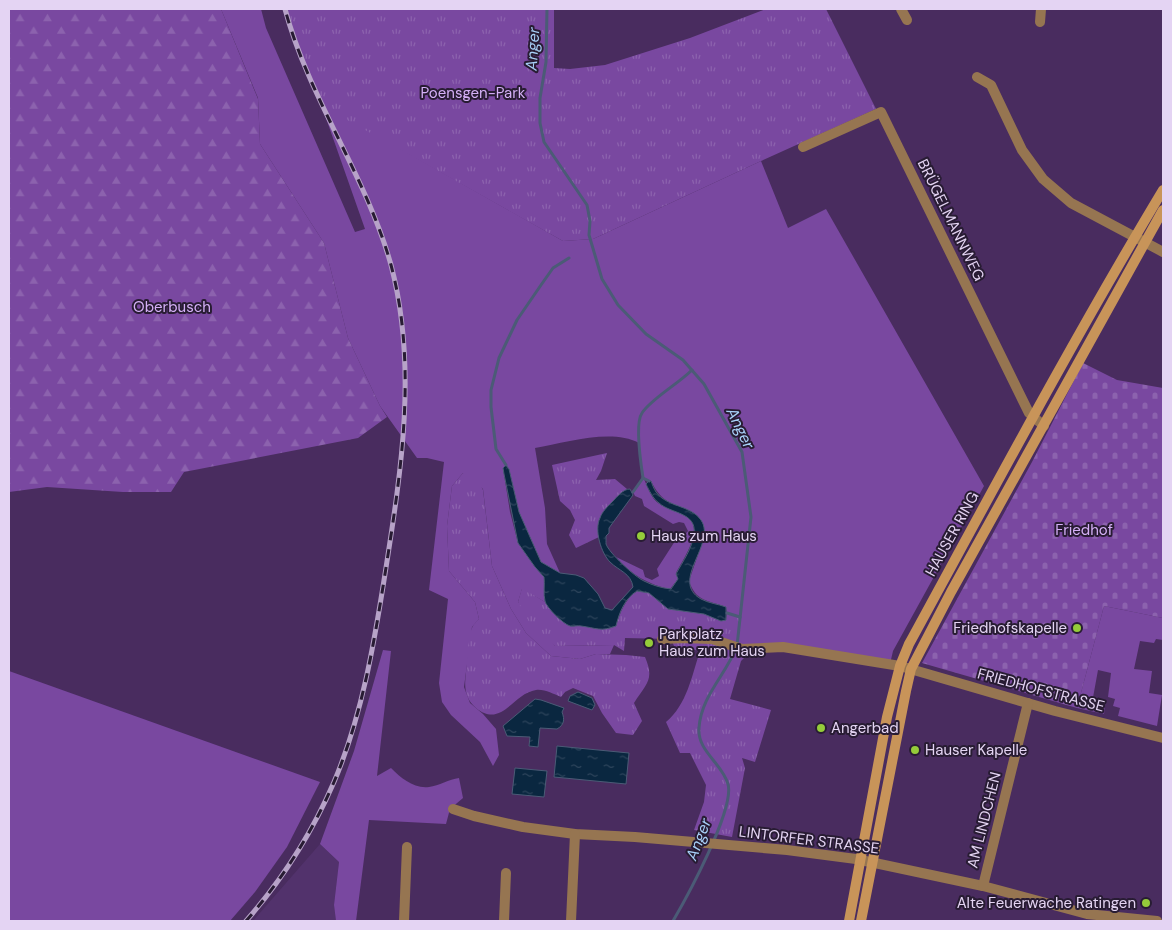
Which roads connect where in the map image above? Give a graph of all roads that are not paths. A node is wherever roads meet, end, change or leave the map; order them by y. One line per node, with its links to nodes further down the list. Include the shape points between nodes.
1 (901, 9): 3 (street)
2 (1041, 9): 4 (street)
3 (907, 20)
4 (1040, 22)
5 (977, 78): 9 (street, via 991,85 1022,150 1044,179 1071,203)
6 (803, 147): 12 (street, BRÜGELMANNWEG, via 881,112 1028,413)
7 (1163, 190): 9 (main road, HAUSER RING)
8 (1163, 210): 10 (main road, HAUSER RING)
9 (1135, 237): 10 (street); 12 (main road, HAUSER RING)
10 (1145, 242): 11 (street); 13 (main road, HAUSER RING)
11 (1163, 252)
12 (1033, 417): 13 (street); 15 (main road, HAUSER RING)
13 (1044, 426): 16 (main road, HAUSER RING)
14 (662, 639): 15 (street, via 712,639 742,648 783,647)
15 (900, 666): 16 (street); 22 (main road, HAUSER RING)
16 (911, 668): 17 (street, FRIEDHOFSTRASSE); 23 (main road, HAUSER RING)
17 (1028, 703): 18 (street, FRIEDHOFSTRASSE); 25 (street, AM LINDCHEN)
18 (1163, 738)
19 (453, 809): 20 (street, LINTORFER STRASSE, via 523,827)
20 (575, 834): 22 (street, LINTORFER STRASSE, via 787,850); 28 (street)
21 (407, 847): 26 (street)
22 (861, 860): 23 (street, LINTORFER STRASSE); 29 (main road, HAUSER RING)
23 (873, 862): 25 (street, LINTORFER STRASSE); 30 (main road, HAUSER RING)
24 (506, 873): 27 (street)
25 (983, 886): 31 (street, LINTORFER STRASSE, via 1087,914)
26 (404, 921)
27 (504, 921)
28 (571, 921)
29 (849, 921)
30 (861, 921)
31 (1157, 921)

